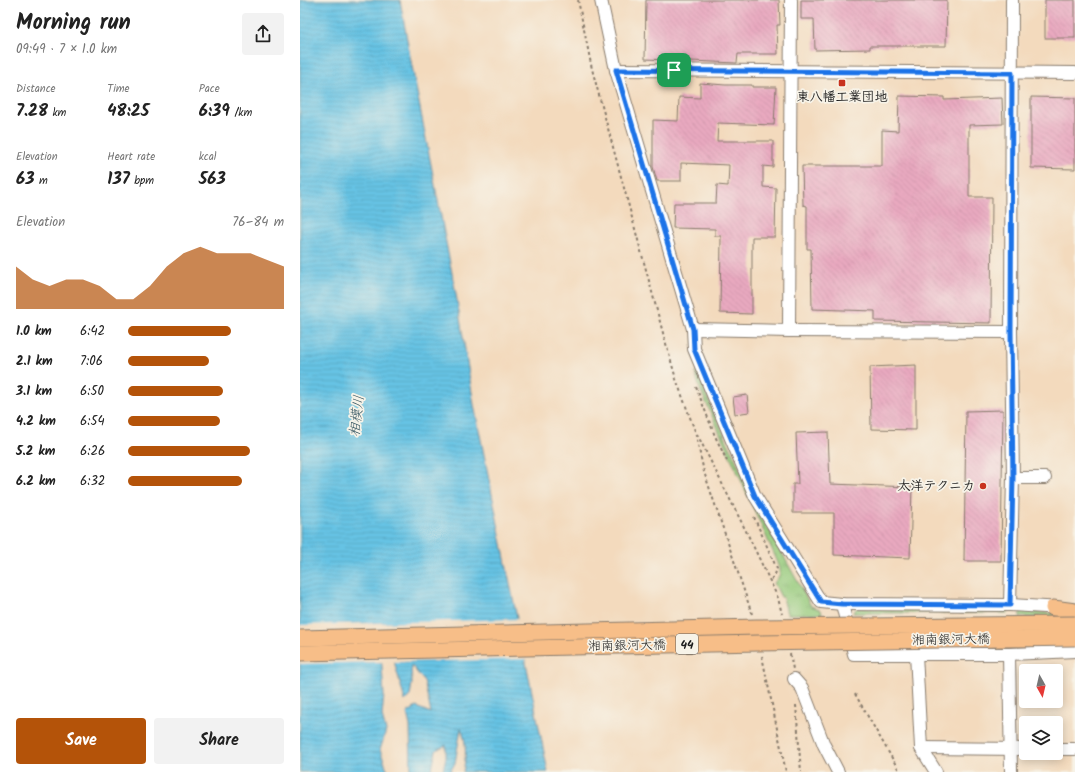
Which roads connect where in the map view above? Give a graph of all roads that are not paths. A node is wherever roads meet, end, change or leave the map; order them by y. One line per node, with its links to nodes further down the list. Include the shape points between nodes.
1 (601, 0): 4 (street)
2 (791, 0): 5 (street)
3 (1012, 0): 6 (street)
4 (616, 70): 5 (street); 8 (street)
5 (791, 71): 6 (street); 9 (street)
6 (1012, 73): 7 (street); 10 (street)
7 (1075, 73)
8 (693, 329): 9 (street); 13 (street, via 694,349 755,496 821,602)
9 (789, 331): 10 (street)
10 (1011, 332): 11 (street)
11 (1013, 478): 12 (street); 14 (street)
12 (1045, 478)
13 (842, 604): 14 (street); 23 (street, via 854,654)
14 (1010, 605): 16 (street)
15 (1075, 607): 16 (street)
16 (1053, 608): 17 (main road)
17 (1075, 612)
18 (1075, 624): 19 (main road, 湘南銀河大橋 / 44, bridge)
19 (300, 638)
20 (1075, 638): 22 (main road, 湘南銀河大橋 / 44, bridge)
21 (1075, 651): 24 (street)
22 (300, 653)
23 (916, 654): 24 (street); 26 (street)
24 (1008, 654): 27 (street)
25 (794, 679): 31 (street, via 802,688 824,745)
26 (921, 748): 27 (street); 32 (street)
27 (1011, 749): 28 (street); 33 (street)
28 (1019, 749)
29 (1063, 749): 30 (street)
30 (1075, 749)
31 (838, 772)
32 (936, 772)
33 (1012, 772)

